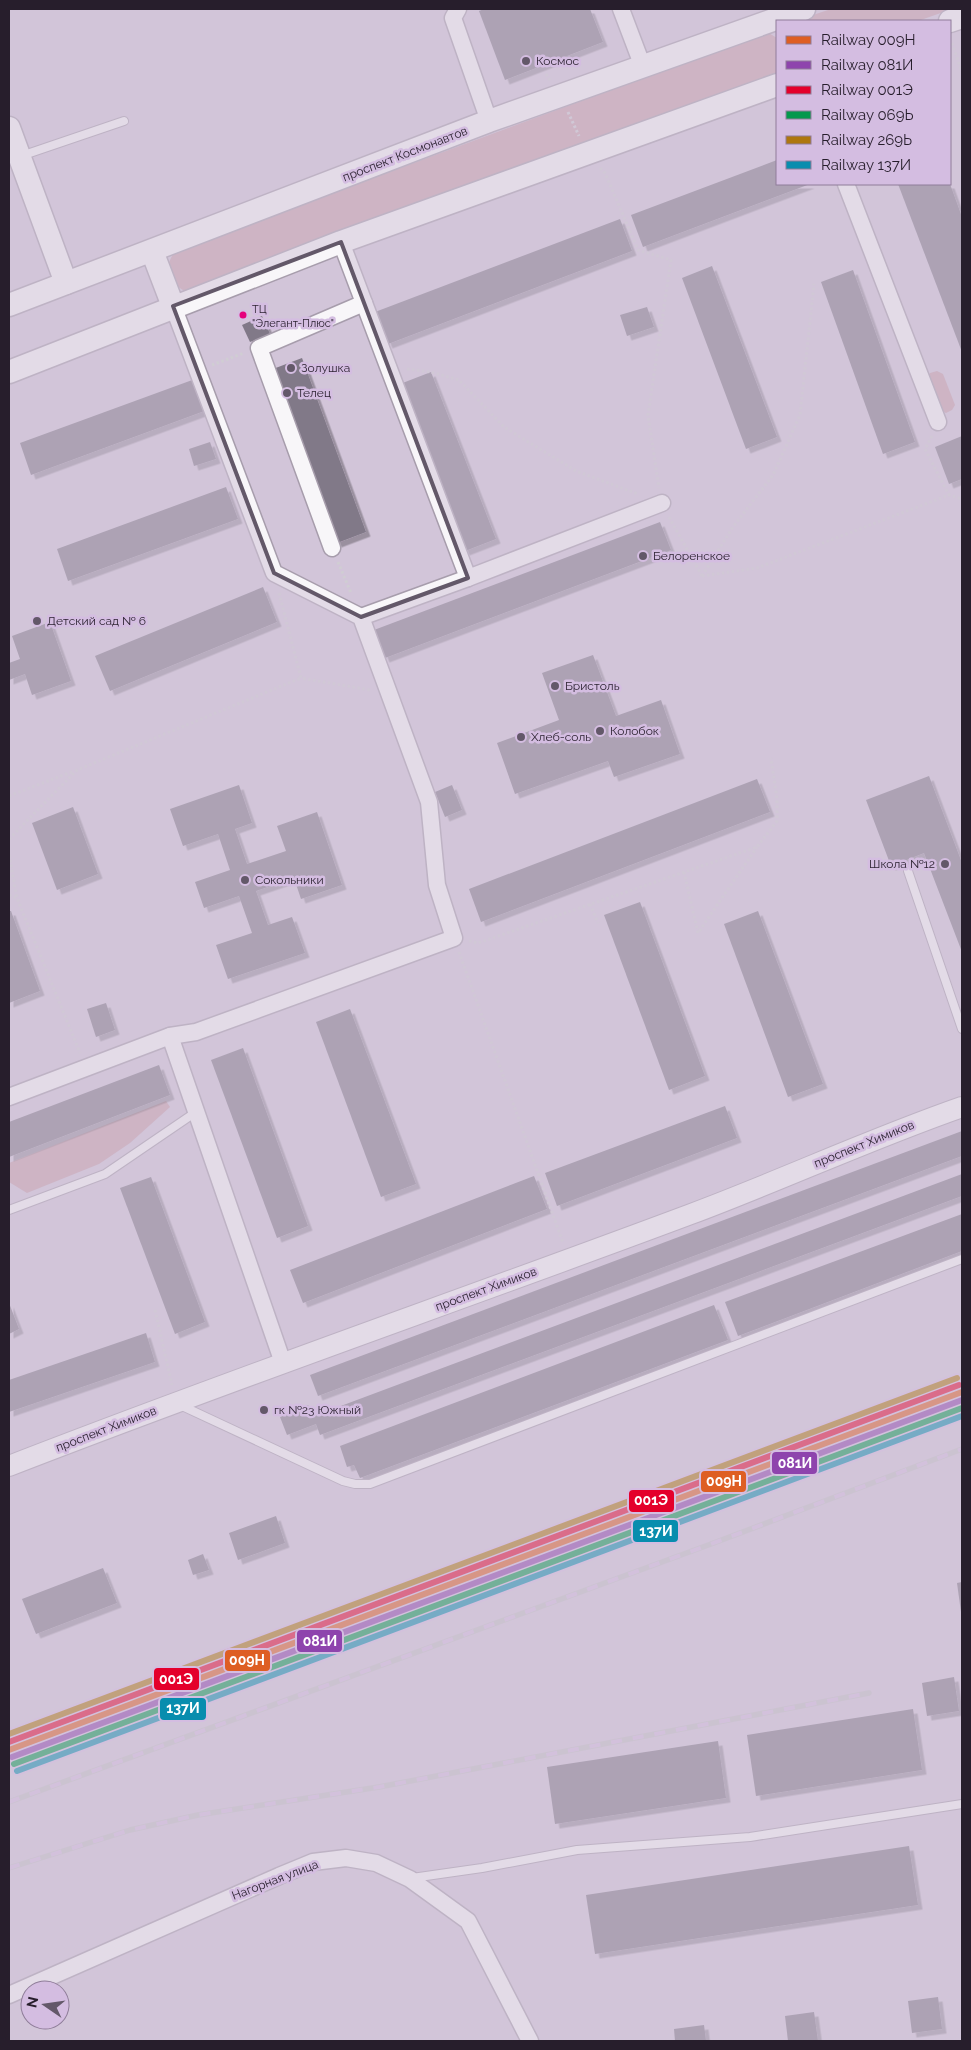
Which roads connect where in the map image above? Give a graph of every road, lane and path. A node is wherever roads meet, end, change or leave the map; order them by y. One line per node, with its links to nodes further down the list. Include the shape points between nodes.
1 (458, 9): 13 (street, via 452,18)
2 (621, 9): 7 (street)
3 (804, 9): 4 (main road, проспект Космонавтов)
4 (782, 19)
5 (776, 21): 7 (main road, проспект Космонавтов)
6 (952, 44): 8 (path)
7 (643, 67): 11 (main road, проспект Космонавтов)
8 (962, 72)
9 (546, 74): 11 (path)
10 (776, 85): 15 (main road)
11 (560, 96): 13 (main road, проспект Космонавтов); 15 (path)
12 (124, 121): 16 (lane)
13 (489, 121): 19 (main road, проспект Космонавтов)
14 (9, 128): 16 (main road)
15 (587, 153): 18 (main road); 32 (path, via 604,172 638,250 671,260 648,415)
16 (19, 156): 20 (main road)
17 (846, 185): 29 (street)
18 (341, 242): 22 (street); 24 (main road)
19 (152, 250): 20 (main road, проспект Космонавтов); 24 (main road)
20 (66, 283): 23 (main road, проспект Космонавтов)
21 (814, 284): 35 (path, via 800,415 773,475 733,527)
22 (364, 303): 25 (street); 26 (street)
23 (9, 305)
24 (173, 306): 27 (street); 28 (main road)
25 (259, 348): 27 (path); 33 (street)
26 (388, 366): 32 (path, via 431,372 458,380 504,427 576,471); 36 (street)
27 (198, 371): 34 (street)
28 (9, 372)
29 (938, 422): 30 (path, via 926,449)
30 (948, 495): 31 (path); 35 (path, via 757,568)
31 (962, 499)
32 (662, 503): 35 (path); 36 (street)
33 (332, 548): 37 (path)
34 (274, 573): 37 (street); 38 (path)
35 (702, 576)
36 (468, 578): 37 (street)
37 (361, 617): 39 (street)
38 (301, 678): 39 (path); 41 (path)
39 (388, 693): 52 (street, via 429,802 437,885)
40 (770, 758): 44 (path, via 777,821)
41 (77, 770): 42 (path); 43 (path)
42 (9, 796)
43 (9, 839)
44 (757, 847): 47 (path); 47 (path, via 698,933)
45 (9, 856): 49 (path)
46 (908, 871): 53 (lane)
47 (684, 872): 50 (path)
48 (9, 895): 49 (path)
49 (17, 898): 55 (path)
50 (590, 904): 51 (path); 52 (path, via 478,943)
51 (598, 924)
52 (454, 938): 54 (street, via 196,1032); 60 (path)
53 (962, 1029)
54 (170, 1036): 55 (street); 58 (street)
55 (86, 1068): 56 (street)
56 (9, 1097)
57 (962, 1107): 60 (street, проспект Химиков)
58 (196, 1112): 59 (lane, via 105,1174); 63 (street)
59 (9, 1210)
60 (569, 1259): 63 (street, проспект Химиков)
61 (962, 1259): 64 (lane, via 370,1484 343,1481)
62 (155, 1310): 64 (path)
63 (284, 1363): 64 (street, проспект Химиков)
64 (176, 1403): 65 (street, проспект Химиков)
65 (9, 1466)
66 (962, 1804): 67 (lane, via 750,1837 577,1850)
67 (410, 1879): 68 (street, Нагорная улица, via 376,1863 346,1858 314,1862); 69 (street, Нагорная улица, via 468,1921)
68 (9, 1995)
69 (530, 2041)

